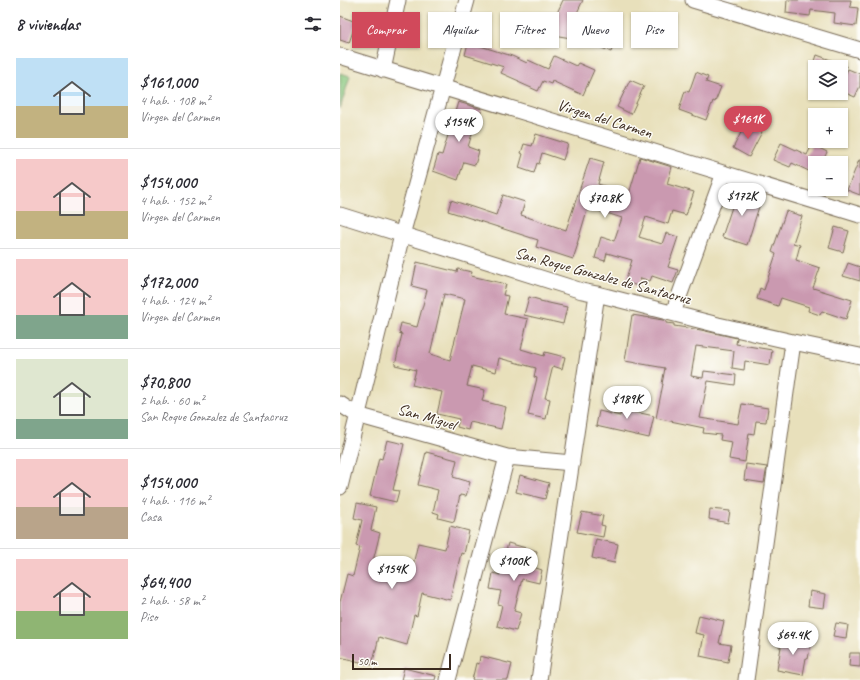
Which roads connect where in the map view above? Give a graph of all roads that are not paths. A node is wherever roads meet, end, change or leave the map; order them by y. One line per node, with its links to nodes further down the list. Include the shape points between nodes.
1 (398, 0): 6 (street)
2 (467, 0): 7 (street)
3 (693, 0): 4 (street)
4 (860, 50)
5 (340, 56): 6 (street, Virgen del Carmen)
6 (383, 70): 7 (street, Virgen del Carmen)
7 (443, 88): 8 (street, Virgen del Carmen); 11 (street)
8 (724, 173): 10 (street, Virgen del Carmen); 13 (street)
9 (340, 215): 11 (street, San Roque Gonzalez de Santacruz)
10 (860, 215)
11 (402, 235): 12 (street, San Roque Gonzalez de Santacruz); 17 (street)
12 (598, 294): 13 (street, San Roque Gonzalez de Santacruz); 19 (street)
13 (673, 313): 14 (street, San Roque Gonzalez de Santacruz)
14 (793, 342): 15 (street, San Roque Gonzalez de Santacruz); 23 (street)
15 (860, 356)
16 (340, 404): 17 (street, San Miguel)
17 (357, 415): 18 (street, San Miguel); 20 (street)
18 (507, 457): 19 (street, San Miguel); 21 (street)
19 (572, 463): 22 (street)
20 (340, 488)
21 (448, 680)
22 (539, 680)
23 (746, 680)

